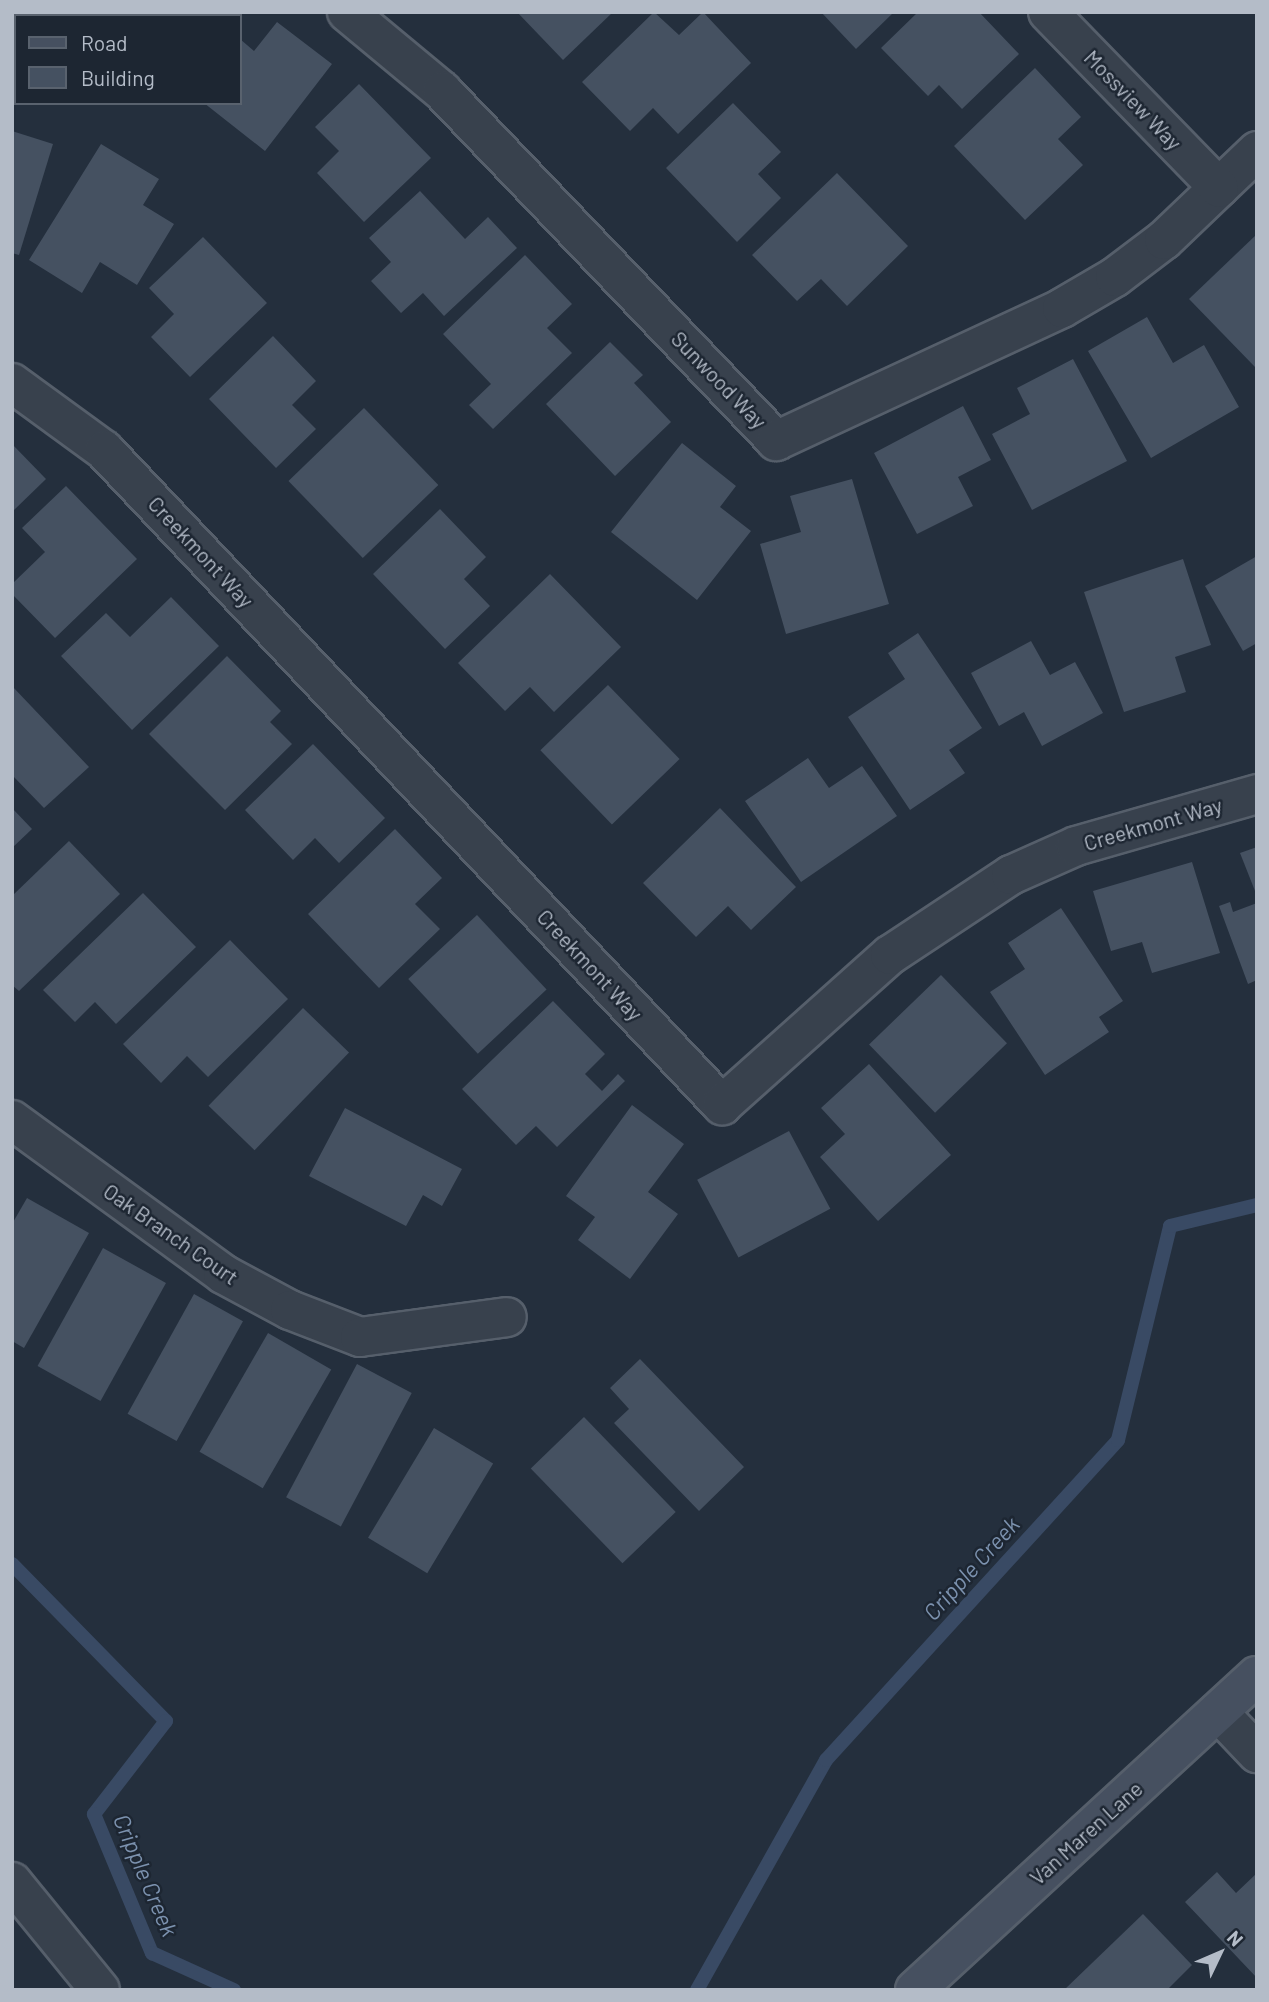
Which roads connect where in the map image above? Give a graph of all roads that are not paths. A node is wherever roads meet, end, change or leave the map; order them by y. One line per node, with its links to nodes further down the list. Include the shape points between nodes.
1 (347, 12): 4 (street, Sunwood Way, via 442,92 776,441 1062,308 1164,240)
2 (1048, 12): 4 (street, Mossview Way)
3 (1257, 151): 4 (street, Sunwood Way)
4 (1219, 188)
5 (12, 383): 6 (street, Creekmont Way, via 104,450 722,1105 890,955 1001,881 1076,846)
6 (1257, 794)
7 (12, 1120): 8 (street, Oak Branch Court, via 223,1274 290,1310 360,1336)
8 (507, 1317)
9 (1257, 1676): 10 (main road, Van Maren Lane)
10 (1218, 1712): 11 (street); 14 (main road, Van Maren Lane)
11 (1257, 1753)
12 (12, 1882): 13 (street)
13 (100, 1990)
14 (915, 1990)

